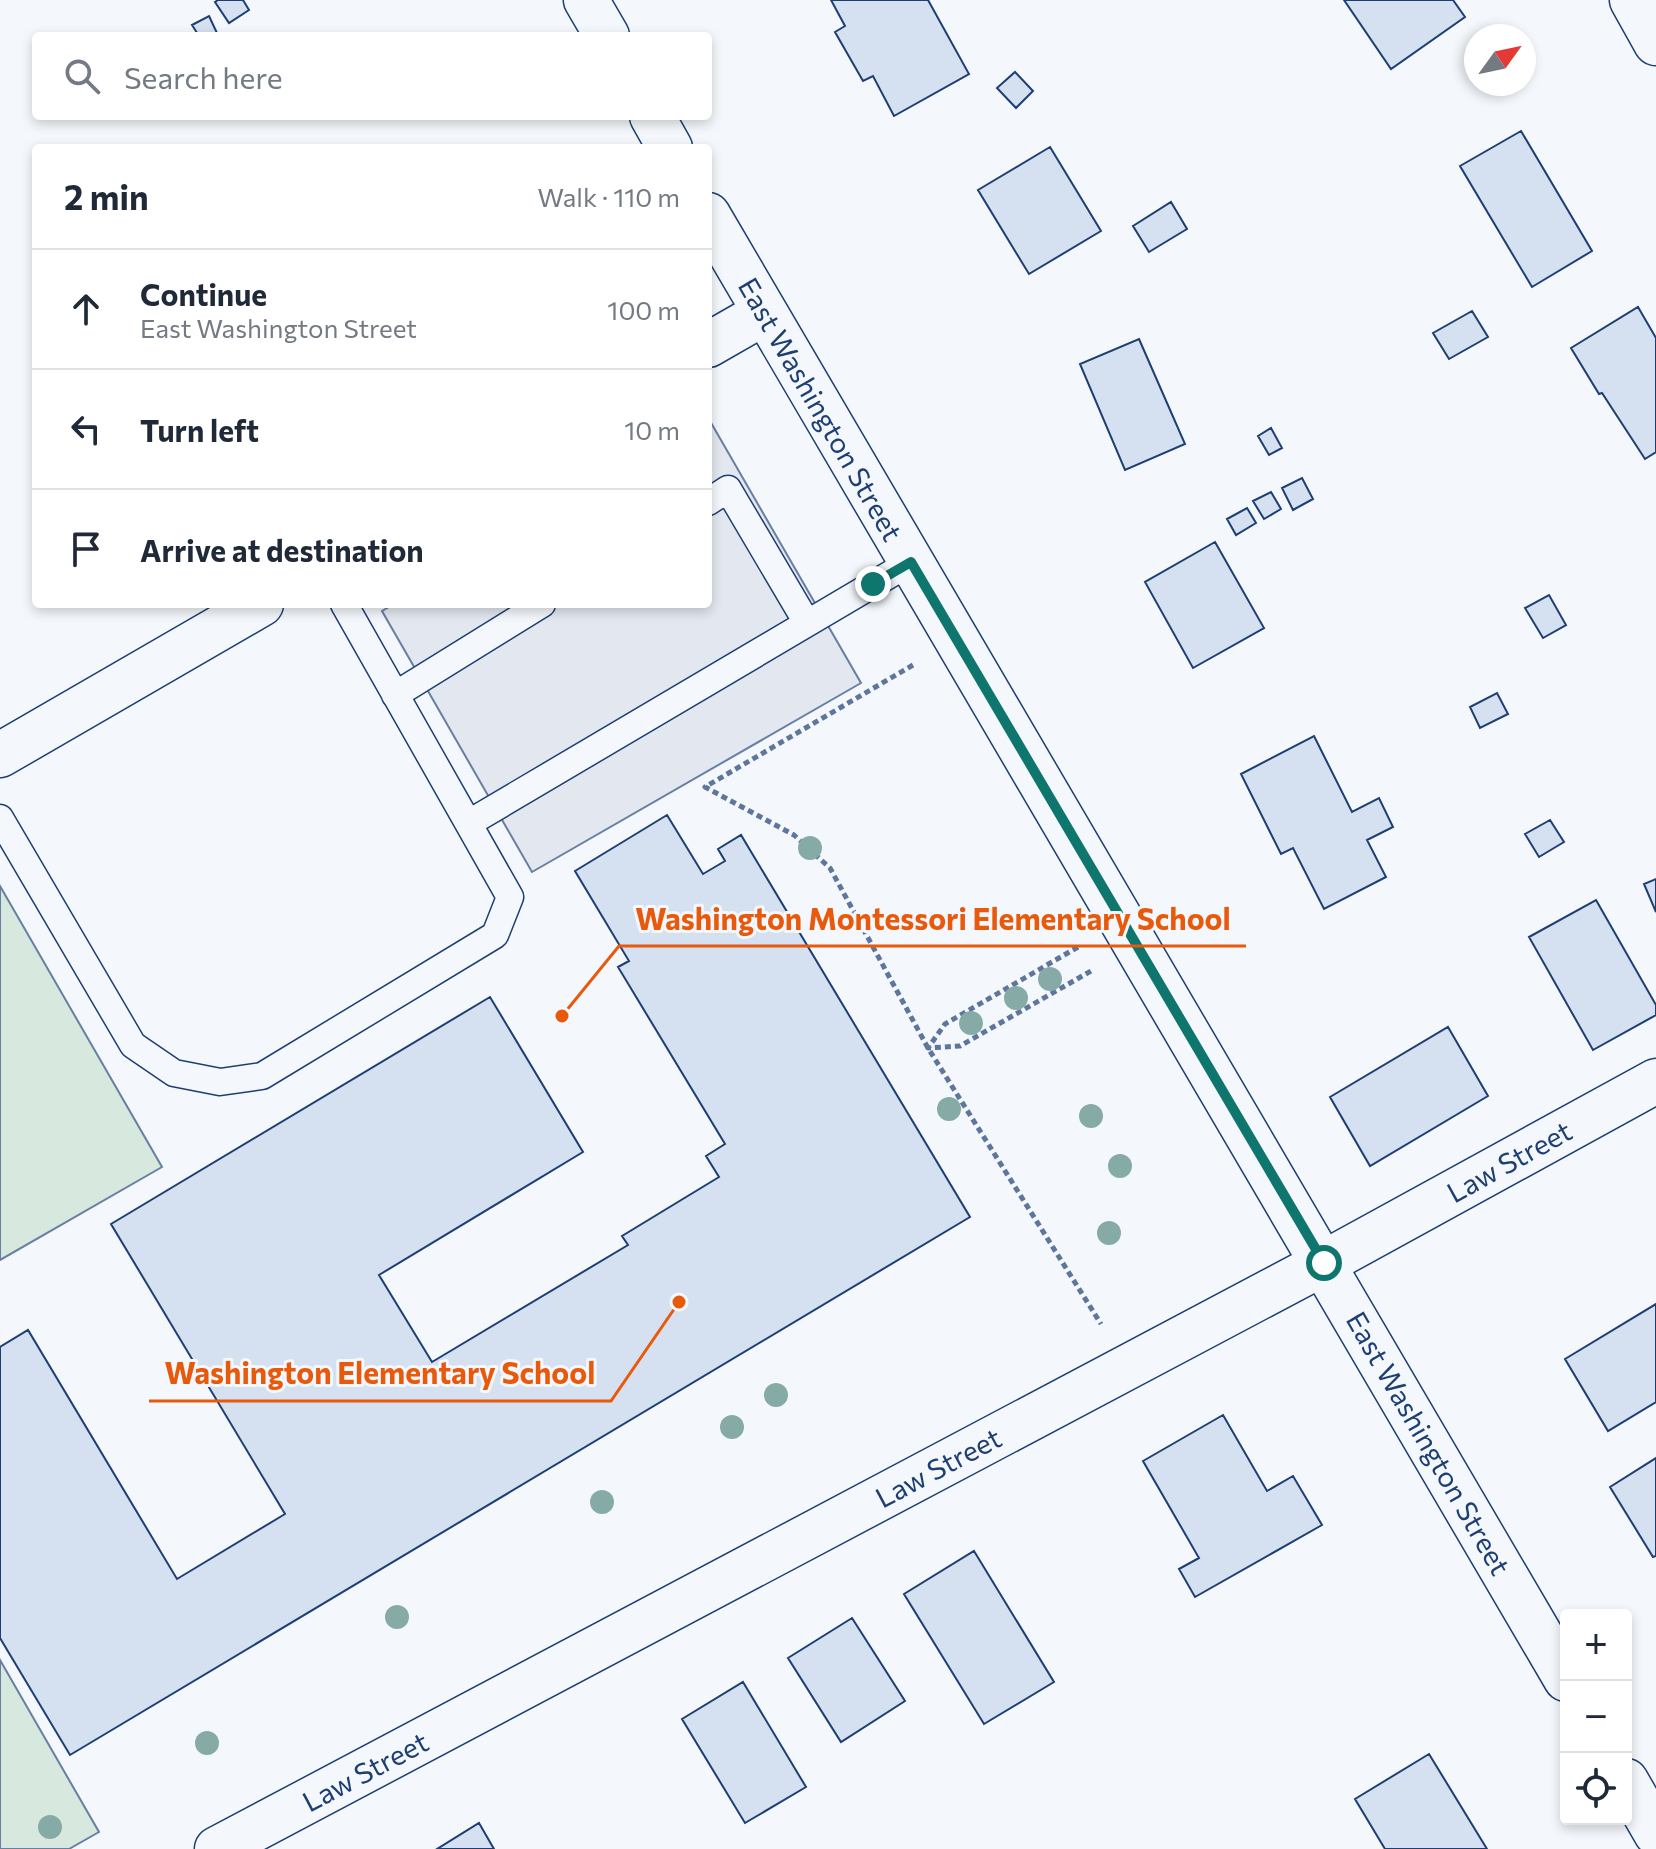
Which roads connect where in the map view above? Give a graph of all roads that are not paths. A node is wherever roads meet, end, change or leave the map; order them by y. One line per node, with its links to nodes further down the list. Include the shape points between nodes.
1 (586, 0): 3 (street)
2 (1632, 0): 4 (street)
3 (605, 32)
4 (1656, 43)
5 (654, 120): 6 (street)
6 (668, 144)
7 (712, 222): 8 (street, East Washington Street)
8 (764, 313): 9 (street); 11 (street, East Washington Street)
9 (712, 343)
10 (712, 499): 15 (lane, via 728,489)
11 (911, 562): 15 (lane); 21 (street, East Washington Street)
12 (254, 608): 17 (street)
13 (346, 608): 16 (lane)
14 (536, 608): 16 (lane)
15 (807, 623): 19 (lane)
16 (395, 695): 19 (lane)
17 (0, 755)
18 (0, 818): 19 (lane, via 133,1045 174,1073 220,1082 262,1076 495,935 510,897)
19 (469, 823)
20 (1656, 1081): 21 (street, Law Street)
21 (1324, 1263): 22 (street, East Washington Street); 25 (street, Law Street)
22 (1560, 1669)
23 (1632, 1791): 24 (street)
24 (1656, 1833)
25 (217, 1849)

